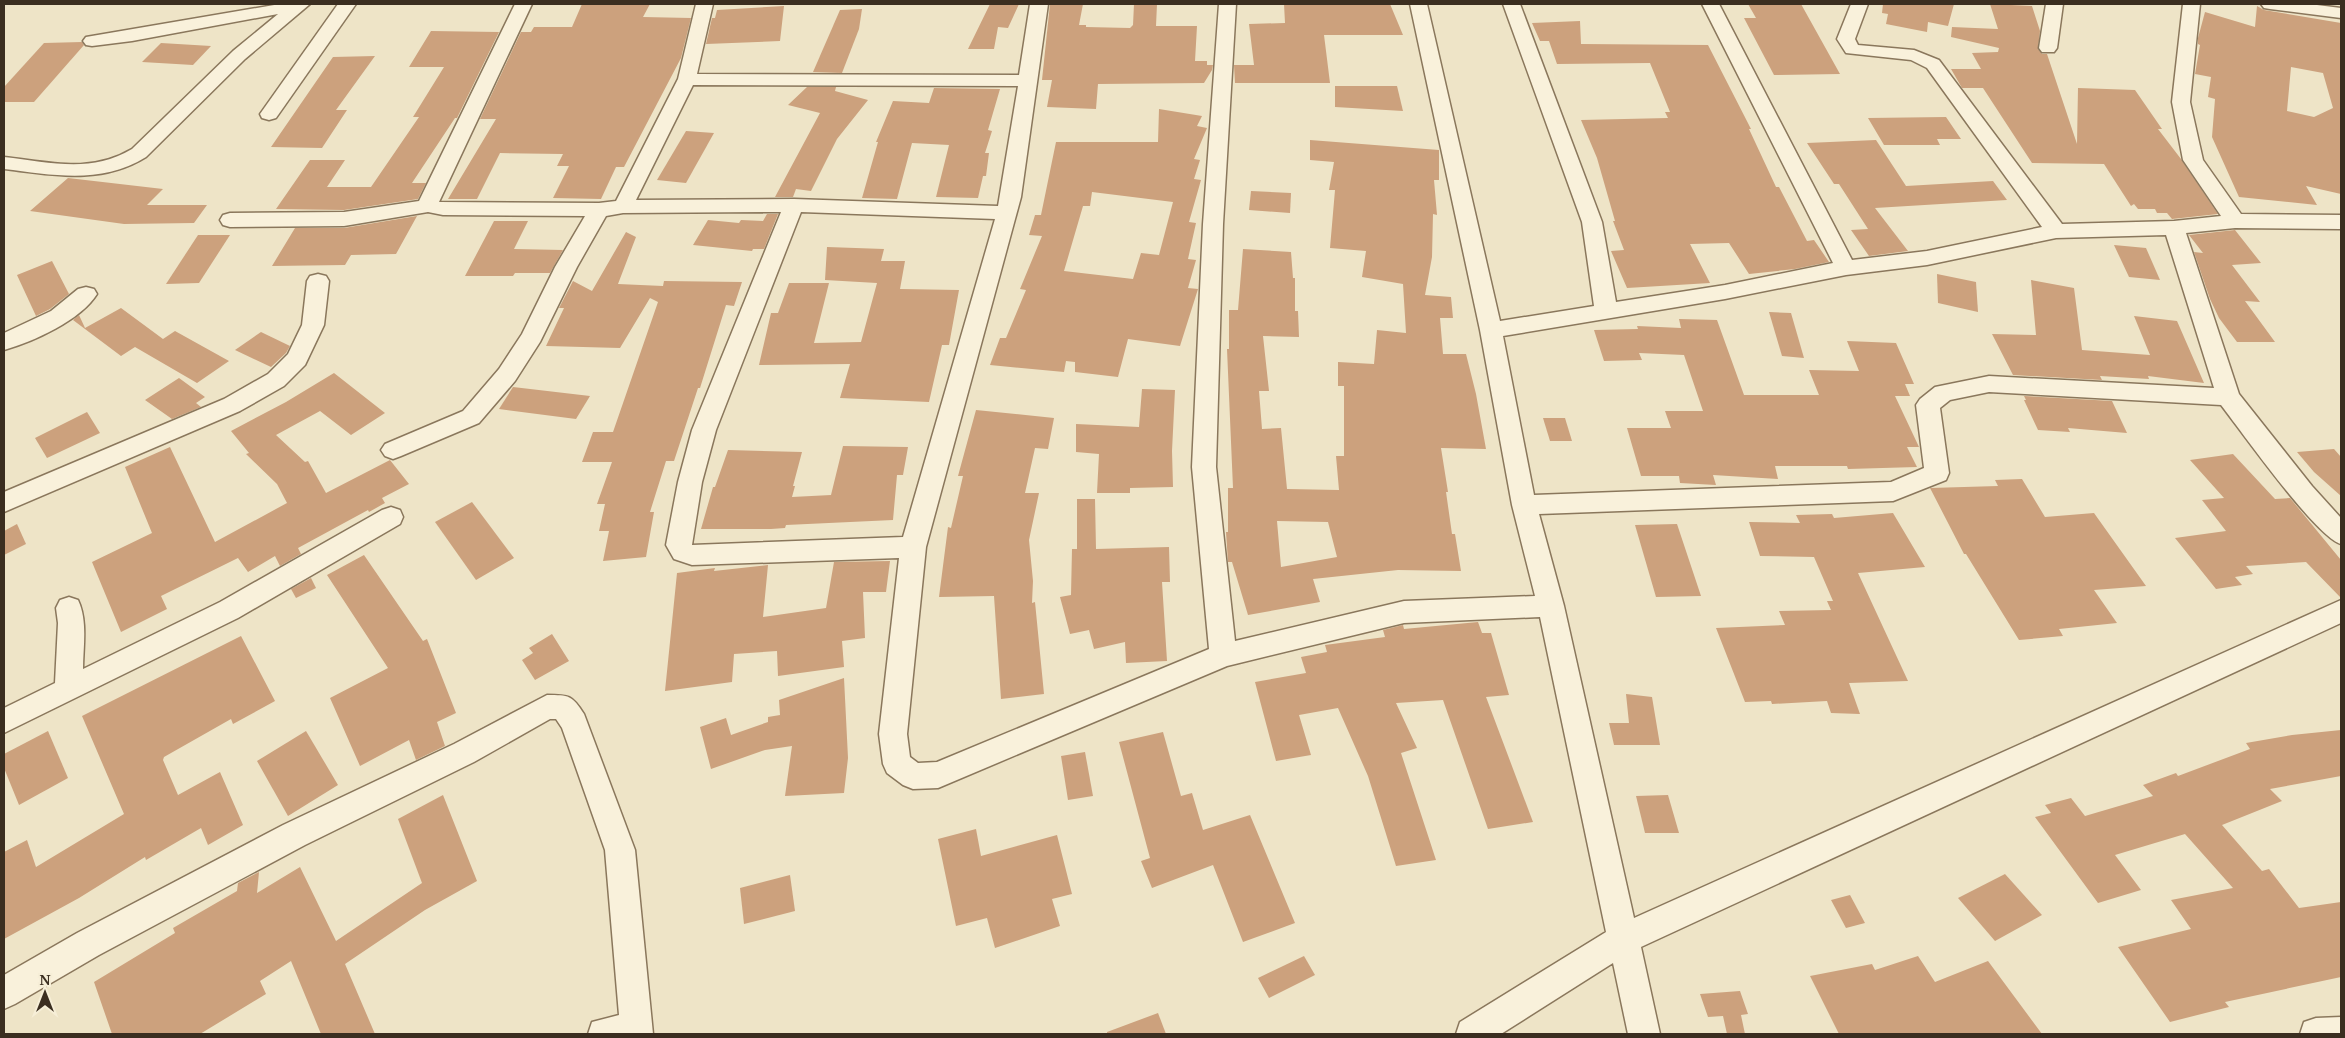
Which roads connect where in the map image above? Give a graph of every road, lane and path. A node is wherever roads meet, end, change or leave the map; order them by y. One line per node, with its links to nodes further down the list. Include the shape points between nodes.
1 (348, 4): 19 (street)
2 (523, 4): 22 (street)
3 (704, 4): 17 (street)
4 (1039, 4): 18 (street)
5 (1228, 4): 47 (street, via 1213,224 1204,467)
6 (1418, 4): 35 (street)
7 (1511, 4): 34 (street, via 1592,222)
8 (1710, 4): 31 (street)
9 (1859, 4): 30 (street, via 1846,39 1852,49 1874,54 1914,54 1933,64)
10 (2054, 4): 16 (street)
11 (2192, 4): 27 (street, via 2181,102 2193,160)
12 (2270, 4): 14 (street)
13 (300, 5): 15 (street); 20 (street, via 239,55 126,163 62,172)
14 (2341, 13)
15 (92, 41)
16 (2048, 48)
17 (687, 79): 18 (street); 23 (street)
18 (1026, 81): 25 (street, via 1011,197)
19 (269, 114)
20 (4, 163)
21 (794, 205): 23 (street); 25 (street); 43 (street, via 704,430 687,496 679,545 683,552 692,555)
22 (428, 206): 24 (street, via 443,209); 26 (street, via 344,219)
23 (623, 207): 24 (street)
24 (599, 210): 38 (street, via 532,336 507,375 471,417)
25 (1006, 213): 43 (street)
26 (230, 220)
27 (2235, 221): 28 (street); 29 (street)
28 (2341, 222)
29 (2174, 228): 30 (street); 37 (street)
30 (2056, 231): 31 (street, via 1927,258)
31 (1846, 268): 34 (street, via 1725,292)
32 (318, 281): 39 (street, via 313,325 297,359 276,380 232,405)
33 (86, 294): 36 (street, via 76,306)
34 (1606, 310): 35 (street)
35 (1491, 330): 40 (street)
36 (4, 342)
37 (2228, 397): 40 (street, via 1989,384 1943,393 1928,405 1937,473 1893,491); 42 (street, via 2303,493)
38 (393, 450)
39 (5, 496)
40 (1524, 505): 44 (street)
41 (391, 517): 48 (street, via 229,610)
42 (2341, 534)
43 (913, 546): 47 (street, via 892,734 897,764 913,776 938,775)
44 (1551, 606): 47 (street, via 1404,612); 50 (street)
45 (69, 608): 48 (street)
46 (2341, 611): 50 (street)
47 (1224, 655)
48 (68, 690): 49 (street)
49 (4, 721)
50 (1623, 940): 55 (street); 56 (street)
51 (4, 993): 52 (street, via 88,944 294,834 464,753 547,707 564,707 574,723 620,850)
52 (636, 1032): 54 (street)
53 (2341, 1033): 57 (street)
54 (604, 1034)
55 (1472, 1034)
56 (1644, 1034)
57 (2316, 1034)

